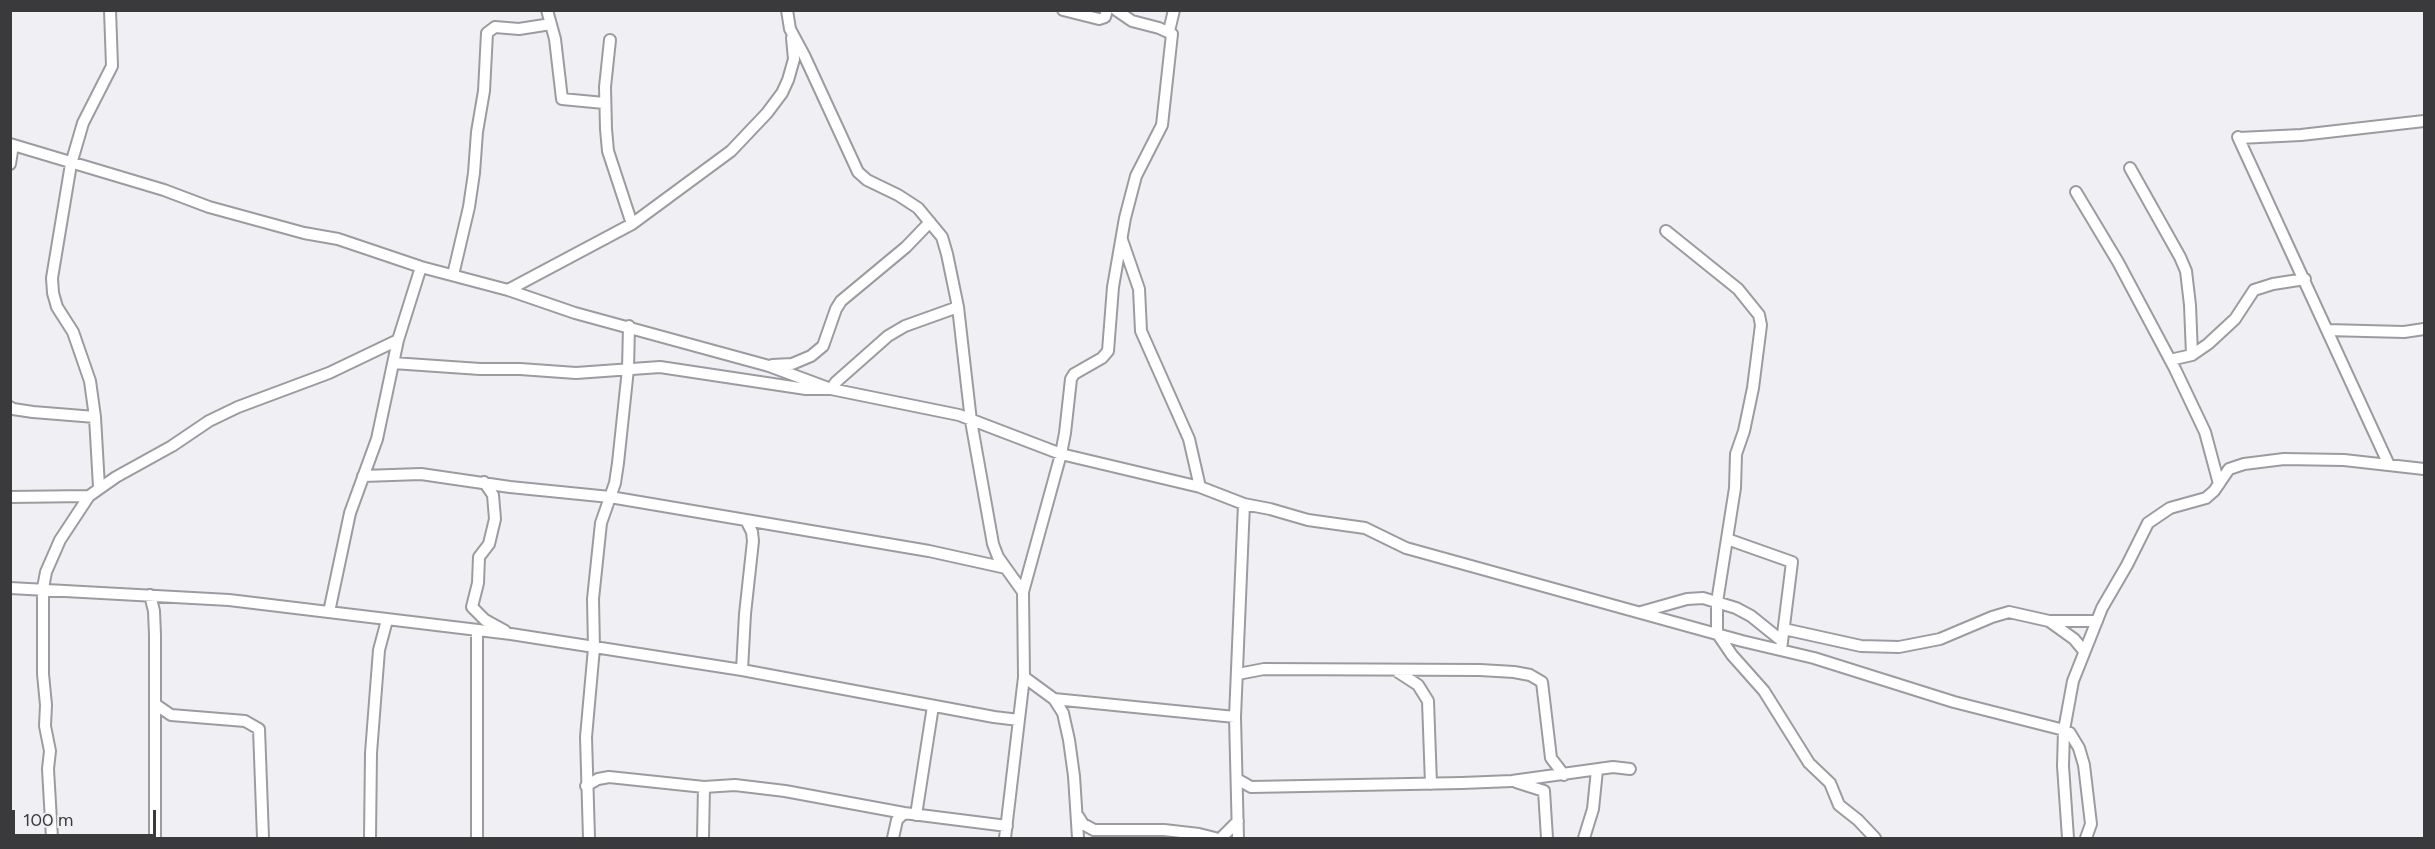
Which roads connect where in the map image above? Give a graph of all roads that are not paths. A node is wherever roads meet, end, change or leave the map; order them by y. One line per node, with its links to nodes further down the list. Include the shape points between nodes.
1 (110, 10): 16 (street, via 112,66 83,123)
2 (547, 10): 8 (street)
3 (787, 10): 9 (street)
4 (1063, 10): 5 (street, via 1099,20)
5 (1107, 10)
6 (1116, 10): 10 (street, via 1132,21)
7 (1174, 10): 10 (street)
8 (551, 24): 12 (street, via 562,99); 24 (street, via 519,29 495,27 487,33 474,173)
9 (790, 29): 19 (street, via 858,172 909,201); 20 (street, via 792,69 782,93 767,113 731,152)
10 (1169, 31): 22 (street, via 1173,38 1162,125 1136,176)
11 (610, 40): 12 (street)
12 (604, 103): 20 (street, via 608,151)
13 (2424, 121): 25 (street, via 2239,138)
14 (12, 145): 15 (street); 16 (street)
15 (10, 164)
16 (71, 164): 23 (street, via 209,207 304,233 338,238); 39 (street, via 52,278 53,293 83,357)
17 (2130, 168): 32 (street, via 2186,271)
18 (2076, 192): 33 (street)
19 (930, 222): 27 (street, via 942,237); 35 (street, via 841,301 823,346 792,364)
20 (632, 224): 26 (street)
21 (1666, 231): 54 (street, via 1733,284 1759,315 1753,388 1736,454)
22 (1122, 240): 41 (street, via 1110,310 1108,351 1071,379); 48 (street, via 1139,289 1141,331 1189,439)
23 (421, 267): 24 (street); 31 (street)
24 (453, 275): 26 (street)
25 (2305, 279): 30 (street); 32 (street, via 2254,290 2235,319)
26 (508, 290): 28 (street)
27 (958, 307): 37 (street, via 888,336); 40 (street)
28 (629, 326): 35 (street); 36 (street)
29 (2424, 329): 30 (street)
30 (2327, 330): 42 (street)
31 (398, 340): 34 (street); 47 (street, via 329,373 209,421)
32 (2193, 355): 33 (street)
33 (2170, 360): 46 (street, via 2205,432)
34 (393, 363): 36 (street, via 576,373); 44 (street, via 377,439)
35 (769, 366): 37 (street)
36 (628, 369): 37 (street, via 660,367 806,389); 51 (street, via 618,463)
37 (831, 389): 40 (street, via 959,415)
38 (10, 407): 39 (street)
39 (95, 417): 47 (street)
40 (971, 421): 41 (street); 55 (street, via 993,544)
41 (1061, 454): 48 (street); 58 (street)
42 (2389, 465): 43 (street); 46 (street, via 2284,459 2232,467)
43 (2424, 469)
44 (363, 476): 45 (street, via 421,474); 61 (street, via 350,513)
45 (484, 482): 51 (street); 69 (street, via 493,495 495,519 489,544 479,557 472,607 485,620)
46 (2219, 484): 65 (street, via 2206,498 2170,507 2148,523)
47 (99, 487): 49 (street)
48 (1200, 487): 52 (street)
49 (89, 495): 50 (street); 57 (street, via 60,540)
50 (10, 497)
51 (610, 497): 53 (street); 71 (street, via 601,523 592,599)
52 (1244, 504): 62 (street, via 1308,520 1365,528 1406,548); 75 (street)
53 (746, 520): 55 (street); 73 (street, via 753,541)
54 (1727, 539): 60 (street); 66 (street, via 1792,562)
55 (1006, 568): 58 (street)
56 (10, 588): 57 (street)
57 (43, 588): 59 (street); 98 (street, via 43,674)
58 (1023, 592): 76 (street)
59 (150, 595): 61 (street); 78 (street, via 154,611)
60 (1717, 602): 62 (street, via 1695,597); 68 (street); 70 (street, via 1751,616)
61 (328, 612): 63 (street)
62 (1641, 612): 68 (street)
63 (387, 620): 67 (street); 101 (street, via 379,650 371,753)
64 (2049, 621): 65 (street); 66 (street, via 2001,613 1940,639 1899,647 1861,646); 72 (street)
65 (2097, 621): 72 (street)
66 (1784, 629): 70 (street)
67 (477, 631): 69 (street); 102 (street)
68 (1717, 633): 70 (street); 113 (street, via 1764,691 1809,763 1830,783 1839,805)
69 (511, 634): 71 (street)
70 (1782, 646): 82 (street, via 1954,702)
71 (594, 648): 73 (street); 89 (street, via 587,711)
72 (2084, 651): 82 (street, via 2073,681)
73 (742, 670): 79 (street)
74 (1394, 671): 75 (street, via 1264,669); 85 (street, via 1514,672 1538,678 1543,686 1551,758); 88 (street, via 1418,685 1428,701)
75 (1238, 674): 80 (street)
76 (1024, 677): 77 (street); 81 (street)
77 (1054, 699): 80 (street); 95 (street, via 1063,713 1070,740)
78 (155, 704): 99 (street); 100 (street, via 171,715 245,721 259,729)
79 (933, 706): 81 (street); 94 (street)
80 (1235, 717): 86 (street)
81 (1019, 720): 97 (street)
82 (2064, 730): 114 (street); 115 (street, via 2074,740 2084,765 2091,824)
83 (1630, 769): 84 (street)
84 (1597, 770): 85 (street); 112 (street, via 1593,809)
85 (1564, 775): 87 (street)
86 (1237, 779): 91 (street); 92 (street)
87 (1512, 781): 88 (street); 111 (street, via 1543,790)
88 (1431, 784): 91 (street)
89 (586, 786): 90 (street, via 609,777); 103 (street)
90 (704, 787): 93 (street, via 735,785 775,790); 104 (street)
91 (1251, 787): 92 (street)
92 (1237, 797): 96 (street)
93 (904, 813): 94 (street); 105 (street, via 897,820)
94 (916, 815): 97 (street)
95 (1077, 816): 107 (street); 108 (street, via 1094,830 1164,830)
96 (1238, 821): 109 (street); 110 (street)
97 (1007, 826): 106 (street)
98 (52, 838)
99 (155, 838)
100 (263, 838)
101 (370, 838)
102 (477, 838)
103 (589, 838)
104 (703, 838)
105 (893, 838)
106 (1005, 838)
107 (1078, 838)
108 (1215, 838)
109 (1221, 838)
110 (1238, 838)
111 (1547, 838)
112 (1584, 838)
113 (1875, 838)
114 (2068, 838)
115 (2086, 838)

